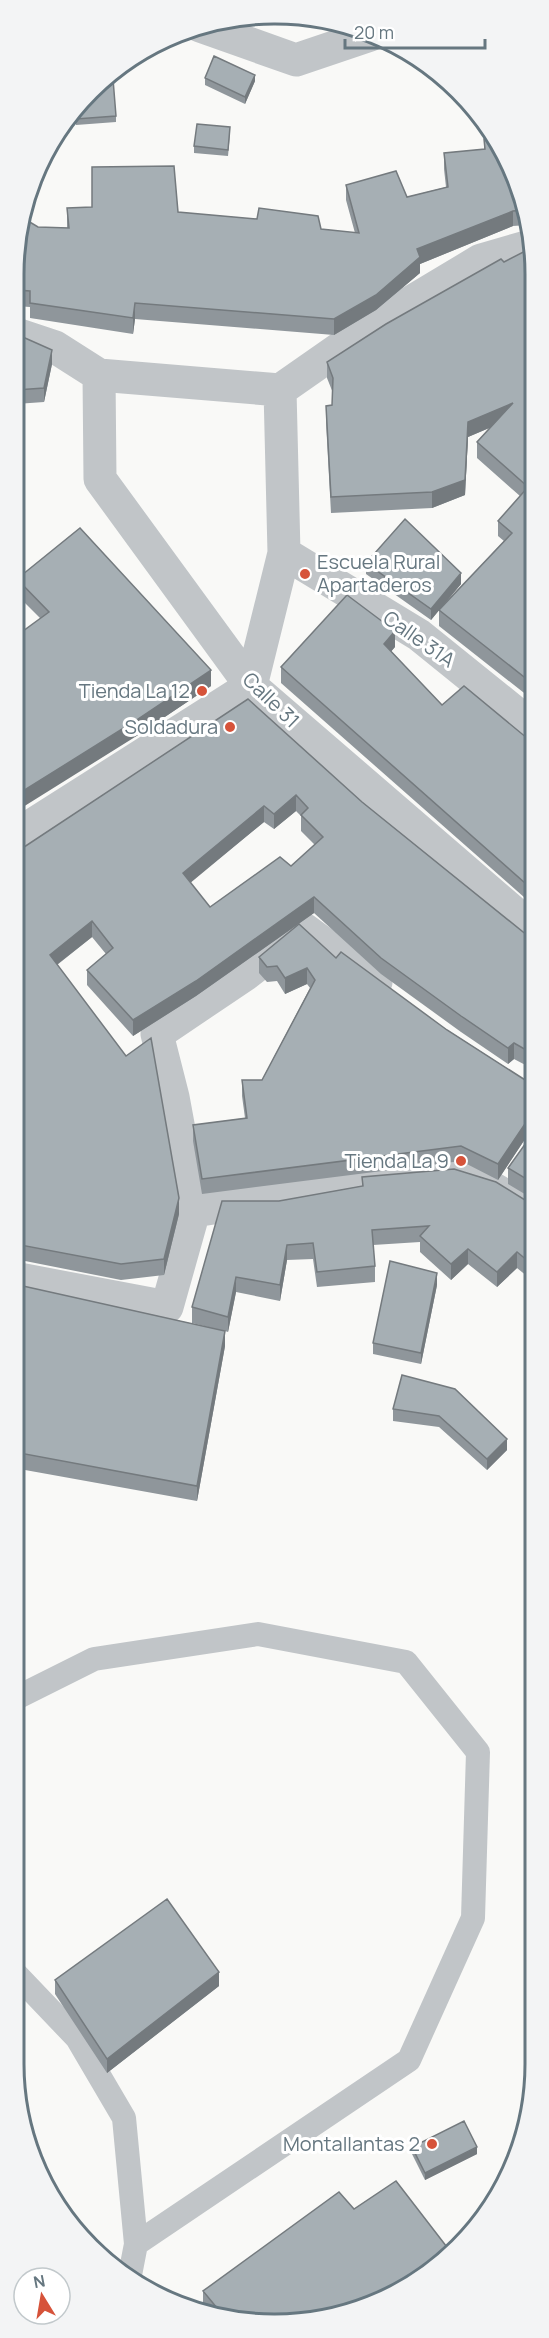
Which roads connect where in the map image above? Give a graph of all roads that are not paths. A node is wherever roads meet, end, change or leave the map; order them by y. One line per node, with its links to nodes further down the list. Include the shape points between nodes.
1 (216, 32): 2 (street, via 296,60)
2 (358, 38)
3 (523, 248): 6 (street, via 481,260 376,323)
4 (24, 337): 5 (street, via 55,347)
5 (99, 375): 6 (street); 8 (street, Calle 31, via 100,479)
6 (280, 390): 7 (street)
7 (284, 553): 8 (street); 9 (street, Calle 31A, via 419,635)
8 (251, 687): 10 (street); 11 (street, Calle 31)
9 (525, 721)
10 (24, 830)
11 (525, 922)
12 (396, 997): 14 (street, via 304,929 158,1034)
13 (525, 1207): 14 (street, via 460,1168)
14 (194, 1211): 15 (street, via 167,1306)
15 (24, 1280)
16 (24, 1694): 18 (lane, via 94,1659 258,1634 406,1662 478,1752 473,1918 410,2060)
17 (24, 1982): 18 (lane, via 77,2038 124,2118)
18 (136, 2244): 19 (lane)
19 (131, 2269)

